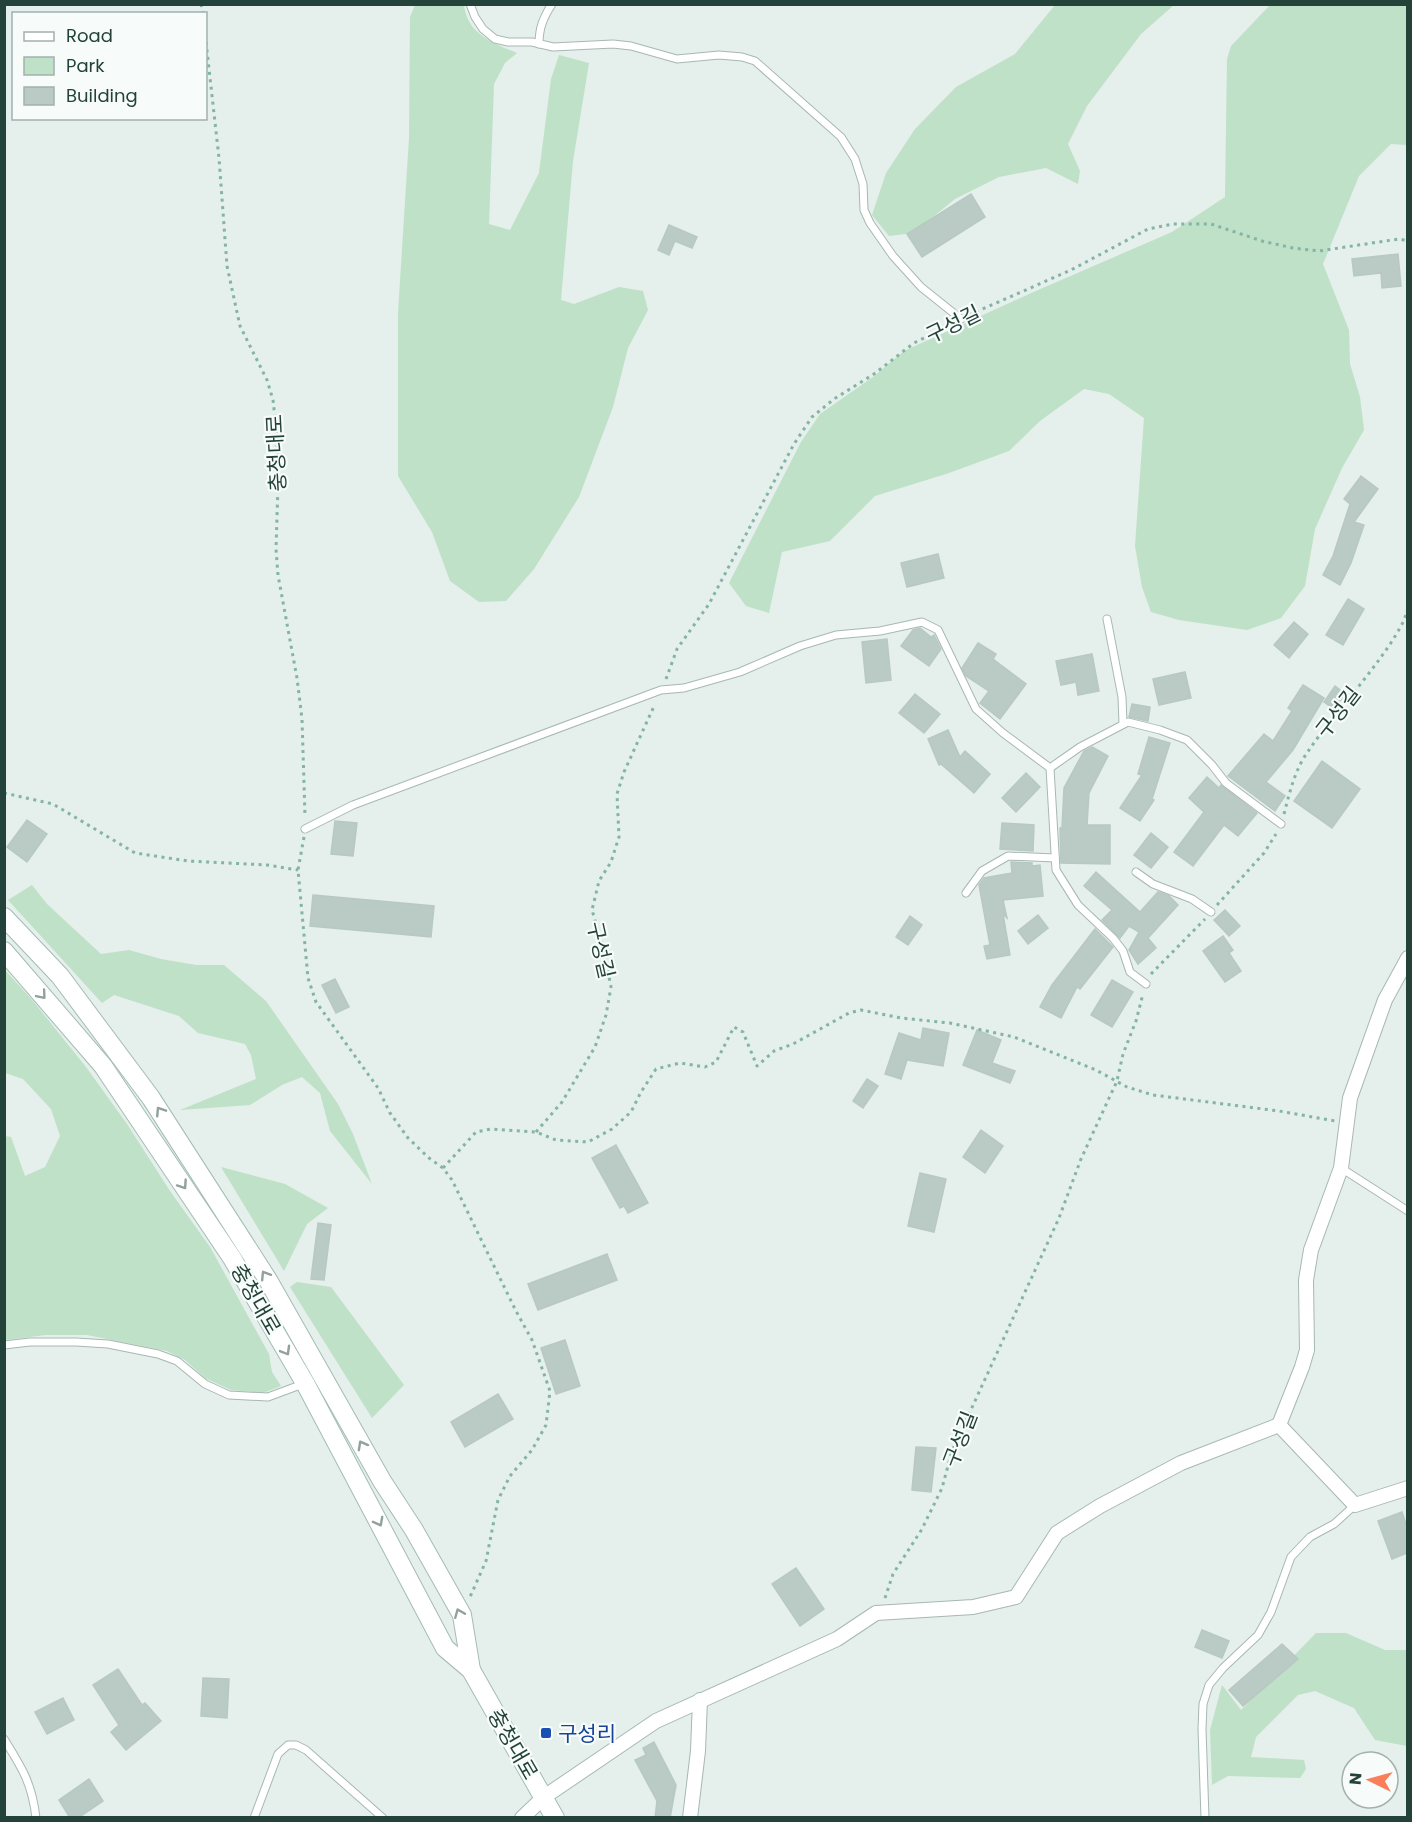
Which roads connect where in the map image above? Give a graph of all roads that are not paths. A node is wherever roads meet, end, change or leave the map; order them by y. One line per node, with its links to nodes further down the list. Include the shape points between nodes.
1 (470, 4): 3 (lane, via 483,29 495,39)
2 (552, 4): 3 (lane, via 539,29)
3 (539, 44): 4 (lane, via 613,44 676,59 719,55 755,61 840,137 855,159 870,223 921,287)
4 (961, 319)
5 (1107, 619): 6 (lane, via 1122,697)
6 (1123, 724): 7 (lane); 8 (lane, via 1160,730 1187,741 1226,783)
7 (1050, 768): 9 (lane, via 976,709 938,630 922,622 836,635 740,672 684,688 661,690 353,804); 10 (lane)
8 (1281, 824)
9 (305, 829)
10 (1055, 858): 12 (lane, via 1008,856 982,871); 17 (lane, via 1056,870 1078,905 1113,939 1123,951 1130,972)
11 (1136, 872): 13 (lane)
12 (966, 893)
13 (1211, 912)
14 (4, 917): 25 (main road, 충청대로, one-way to 14, via 462,1615 268,1280 151,1098 60,976)
15 (4, 951): 21 (main road, 충청대로, one-way to 21, via 103,1066 232,1257)
16 (1407, 958): 18 (street, via 1385,1000 1350,1098)
17 (1146, 984)
18 (1341, 1168): 19 (lane); 22 (street, via 1311,1250 1306,1280 1307,1350)
19 (1407, 1211)
20 (4, 1345): 21 (lane, via 108,1344 158,1354 177,1361 205,1384 229,1395 268,1397)
21 (305, 1383): 25 (main road, 충청대로, one-way to 25, via 445,1648)
22 (1279, 1425): 24 (street); 26 (street, via 1181,1463 1057,1533 1016,1597 973,1607 876,1613 837,1639)
23 (1407, 1488): 24 (street)
24 (1355, 1505): 35 (lane, via 1334,1524 1310,1537 1291,1557 1271,1612 1258,1635 1209,1685 1202,1729)
25 (471, 1670): 28 (main road, 충청대로)
26 (699, 1700): 28 (street, via 656,1721); 34 (street)
27 (4, 1739): 29 (lane, via 25,1772)
28 (544, 1797): 32 (street); 33 (main road, 충청대로)
29 (36, 1818)
30 (254, 1818): 31 (lane, via 278,1754 288,1745 306,1750)
31 (383, 1818)
32 (522, 1818)
33 (555, 1818)
34 (690, 1818)
35 (1205, 1818)

